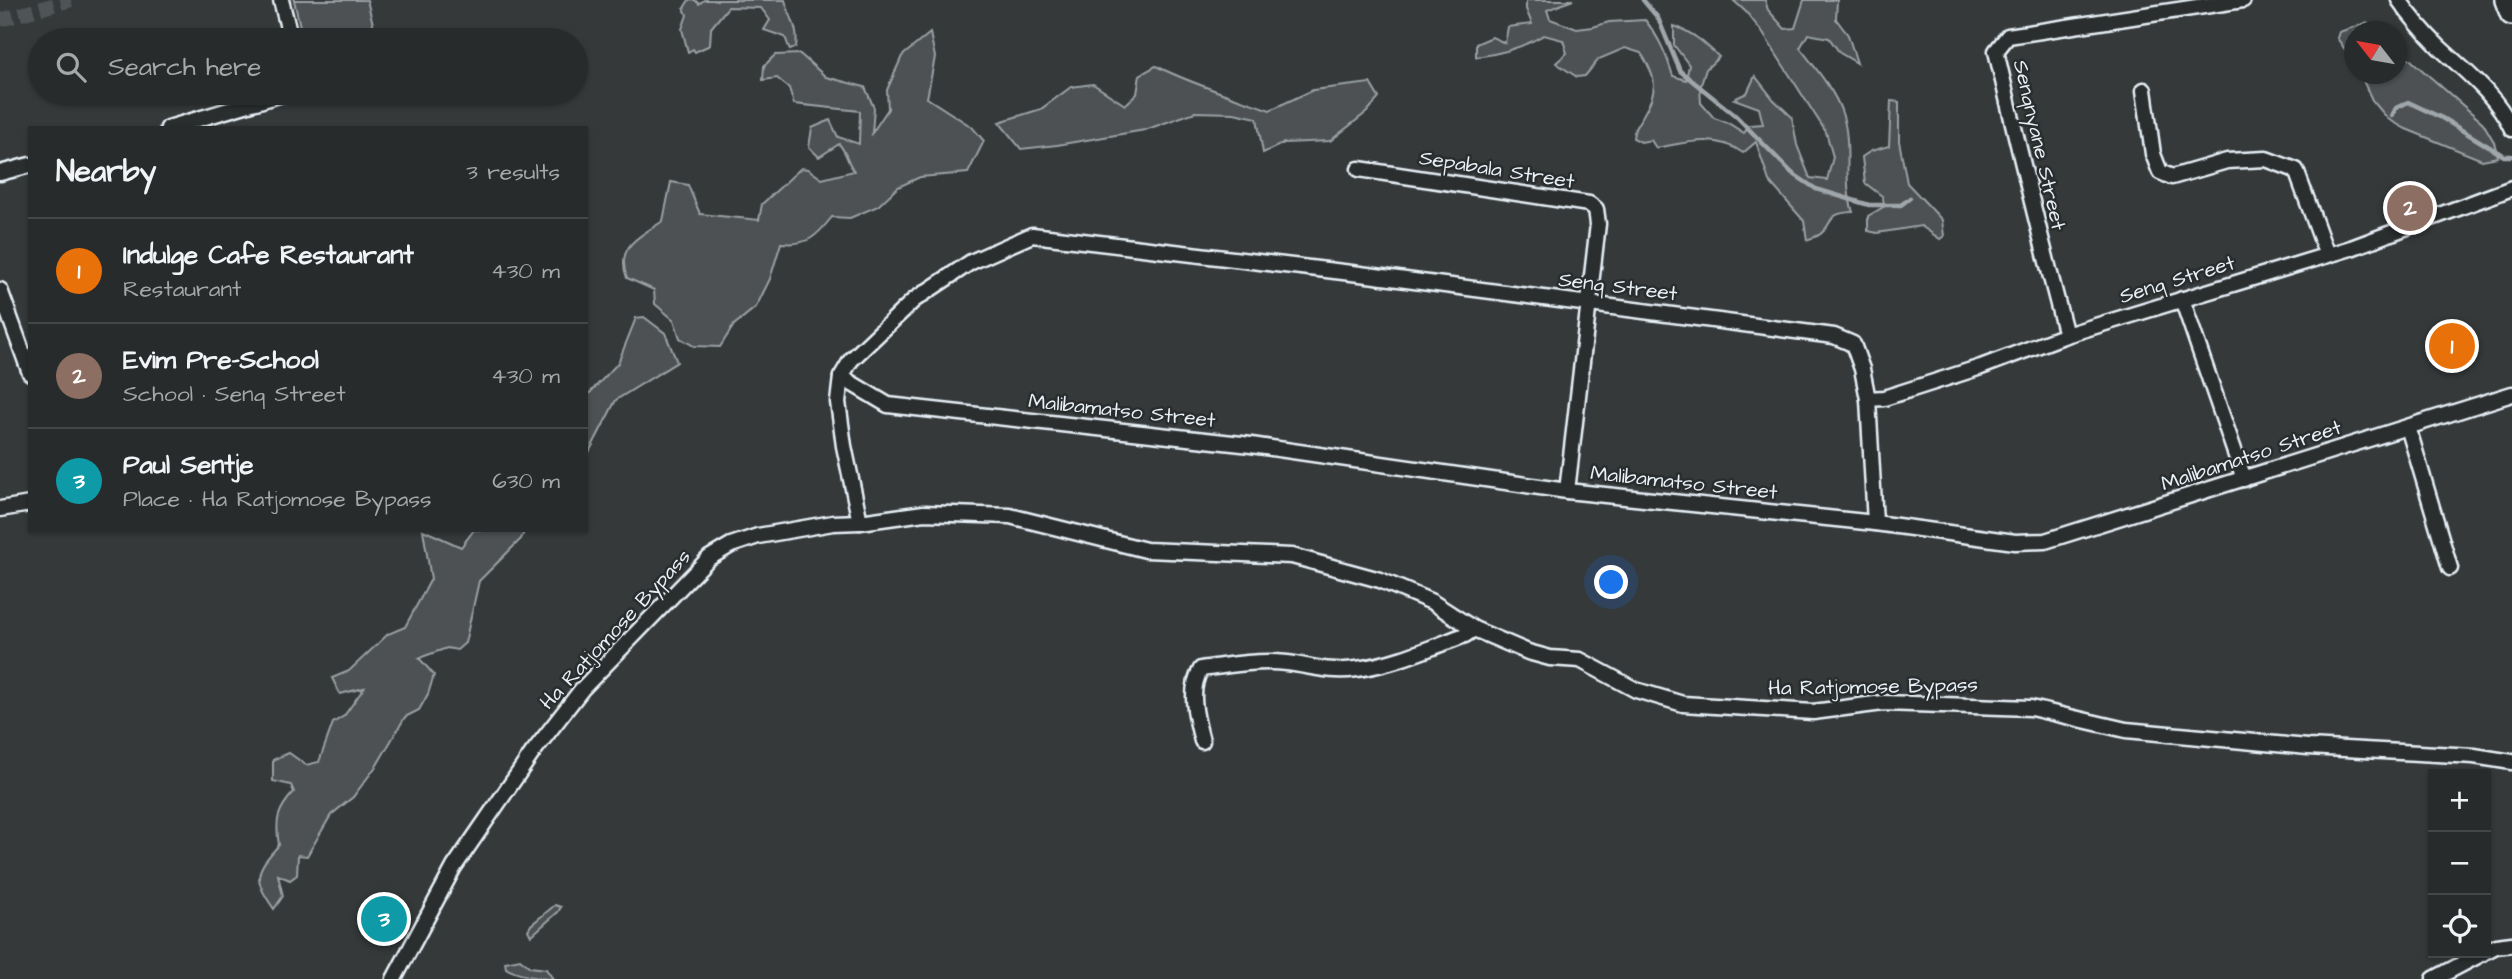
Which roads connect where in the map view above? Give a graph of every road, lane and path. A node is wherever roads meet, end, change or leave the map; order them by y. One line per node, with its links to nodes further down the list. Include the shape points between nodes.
1 (281, 0): 6 (street)
2 (2243, 0): 19 (street, Senqnyane Street, via 2008,36 1996,51)
3 (2400, 0): 10 (street, via 2416,23 2471,75)
4 (2507, 0): 5 (main road)
5 (2512, 13)
6 (288, 28)
7 (2144, 90): 15 (street, via 2160,172 2172,177 2227,160 2266,159 2296,170)
8 (251, 105): 9 (street)
9 (196, 124)
10 (2512, 129)
11 (28, 165): 13 (street)
12 (1359, 169): 18 (street, Sepabala Street, via 1589,204 1596,209 1598,224)
13 (0, 173)
14 (2512, 188): 15 (street, Senq Street)
15 (2327, 255): 17 (street, Senq Street)
16 (0, 290): 20 (street)
17 (2182, 299): 19 (street, Senq Street); 25 (street)
18 (1589, 305): 21 (street, Senq Street, via 1031,235 971,262 915,300 869,341); 23 (street, Senq Street, via 1834,336 1853,344); 26 (street, Sepabala Street)
19 (2066, 335): 23 (street, Senq Street, via 1981,367)
20 (28, 367)
21 (841, 377): 26 (street, Malibamatso Street, via 888,405 1251,445); 29 (street, via 838,402)
22 (2512, 394): 24 (street, Malibamatso Street)
23 (1868, 399): 30 (street)
24 (2408, 427): 25 (street, Malibamatso Street); 31 (street)
25 (2244, 479): 30 (street, Malibamatso Street, via 2045,541 2015,542)
26 (1567, 491): 30 (street, Malibamatso Street)
27 (28, 504): 28 (street)
28 (0, 509)
29 (860, 522): 32 (street, Ha Ratjomose Bypass, via 924,513 1010,516 1146,550 1292,556 1381,580 1432,602); 38 (street, Ha Ratjomose Bypass, via 758,536 709,558 582,689 533,752 454,867)
30 (1875, 523)
31 (2450, 568)
32 (1474, 629): 33 (street, via 1409,656 1356,669 1244,663 1201,669 1194,680); 34 (street, Ha Ratjomose Bypass, via 1528,652 1580,660 1636,690 1683,704 1813,712 1883,703 2031,708 2126,730)
33 (1202, 741)
34 (2512, 762)
35 (2512, 944): 36 (street)
36 (2491, 948)
37 (2473, 958): 39 (street)
38 (394, 979)
39 (2434, 979)

